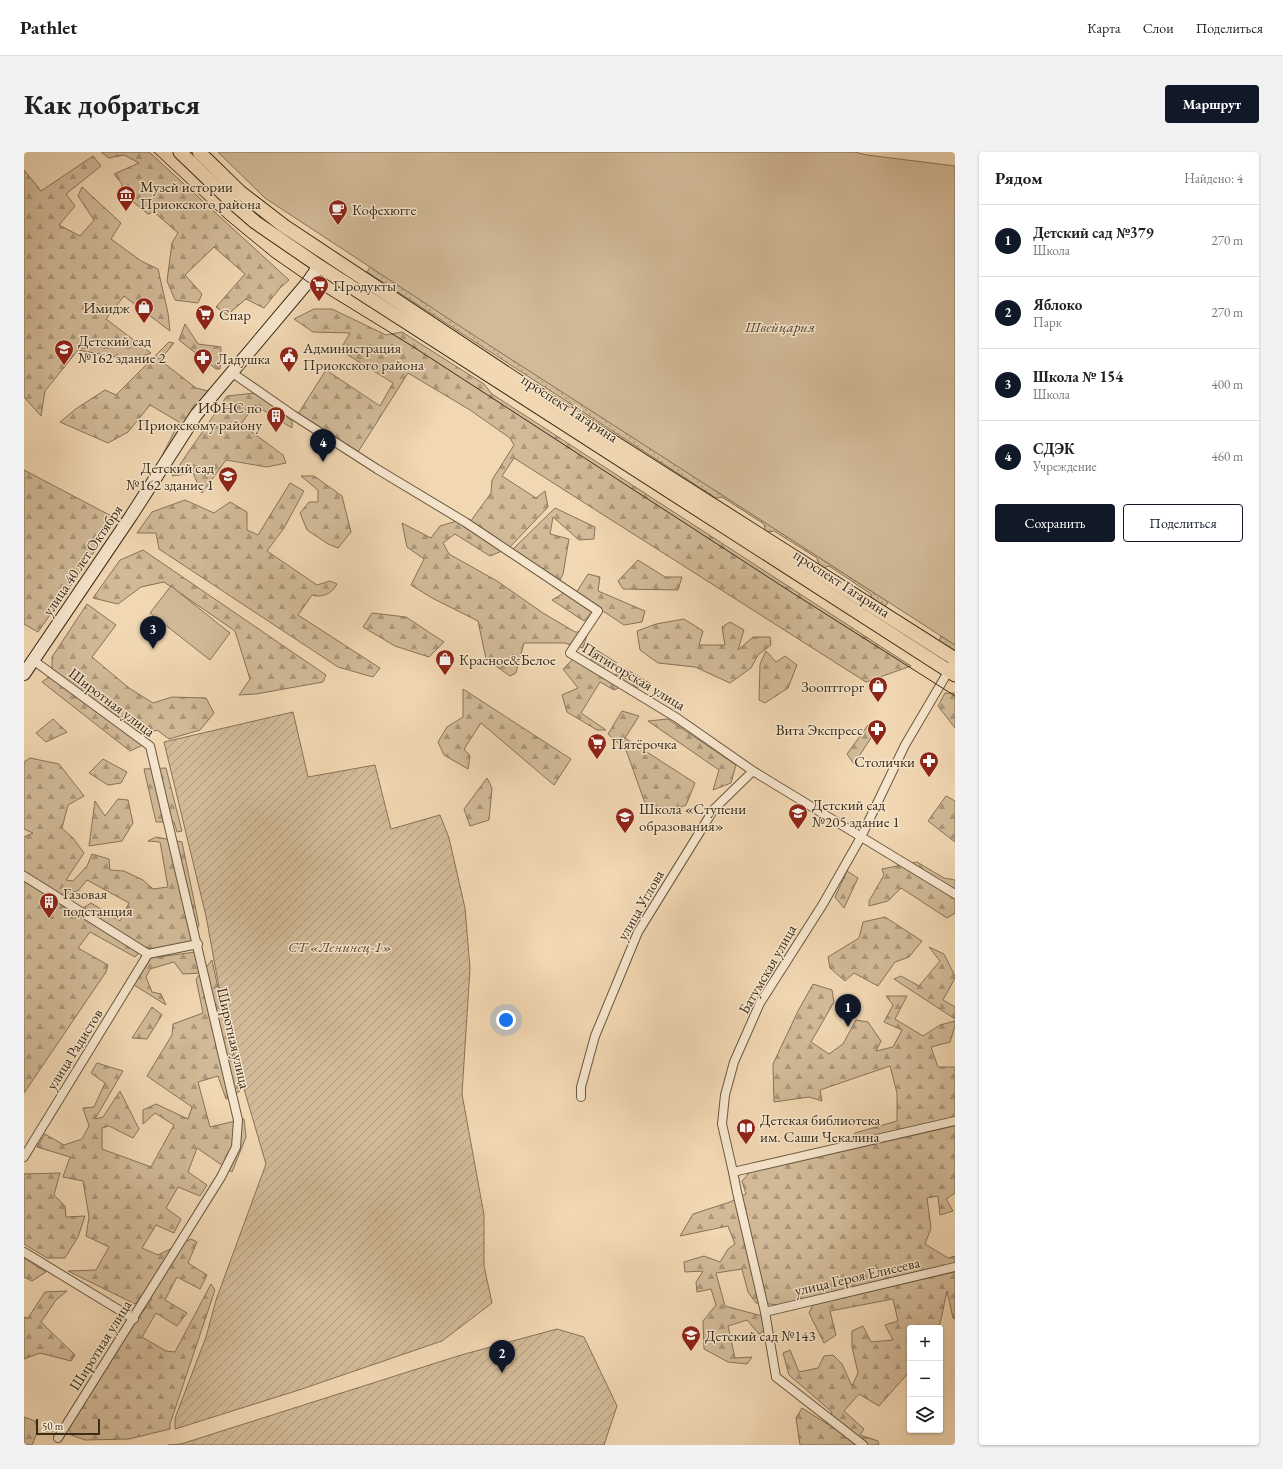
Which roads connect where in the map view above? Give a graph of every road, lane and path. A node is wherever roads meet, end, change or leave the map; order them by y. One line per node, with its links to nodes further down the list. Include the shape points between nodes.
1 (180, 152): 4 (main road, проспект Гагарина, via 255,222)
2 (199, 152): 3 (main road, проспект Гагарина, via 264,212)
3 (326, 254): 4 (main road, улица 40 лет Октября); 7 (main road, проспект Гагарина)
4 (319, 266): 5 (street, улица 40 лет Октября); 7 (main road, проспект Гагарина)
5 (231, 372): 6 (street, улица 40 лет Октября, via 196,415); 9 (street, Пятигорская улица, via 293,416 465,522 598,611 570,653 677,718)
6 (33, 660): 8 (street, улица 40 лет Октября); 13 (street, Широтная улица, via 150,746)
7 (954, 666): 10 (street, Батумская улица, via 905,745)
8 (24, 674)
9 (753, 770): 10 (street, Пятигорская улица); 15 (street, улица Углова, via 714,809 638,932 595,1036 581,1087)
10 (861, 838): 12 (street, Пятигорская улица); 18 (street, Батумская улица, via 823,904 760,1003 734,1062 725,1095 722,1124)
11 (24, 876): 14 (street)
12 (955, 894)
13 (198, 944): 14 (street); 22 (street, Широтная улица, via 238,1120 236,1147 221,1177)
14 (148, 954): 17 (street, улица Радистов)
15 (581, 1097)
16 (955, 1121): 18 (street)
17 (24, 1157)
18 (733, 1172): 21 (street, Батумская улица)
19 (24, 1252): 22 (street)
20 (955, 1267): 21 (street, улица Героя Елисеева)
21 (765, 1312): 24 (street, Батумская улица, via 776,1377)
22 (134, 1319): 23 (street, Широтная улица)
23 (58, 1438)
24 (863, 1445)

